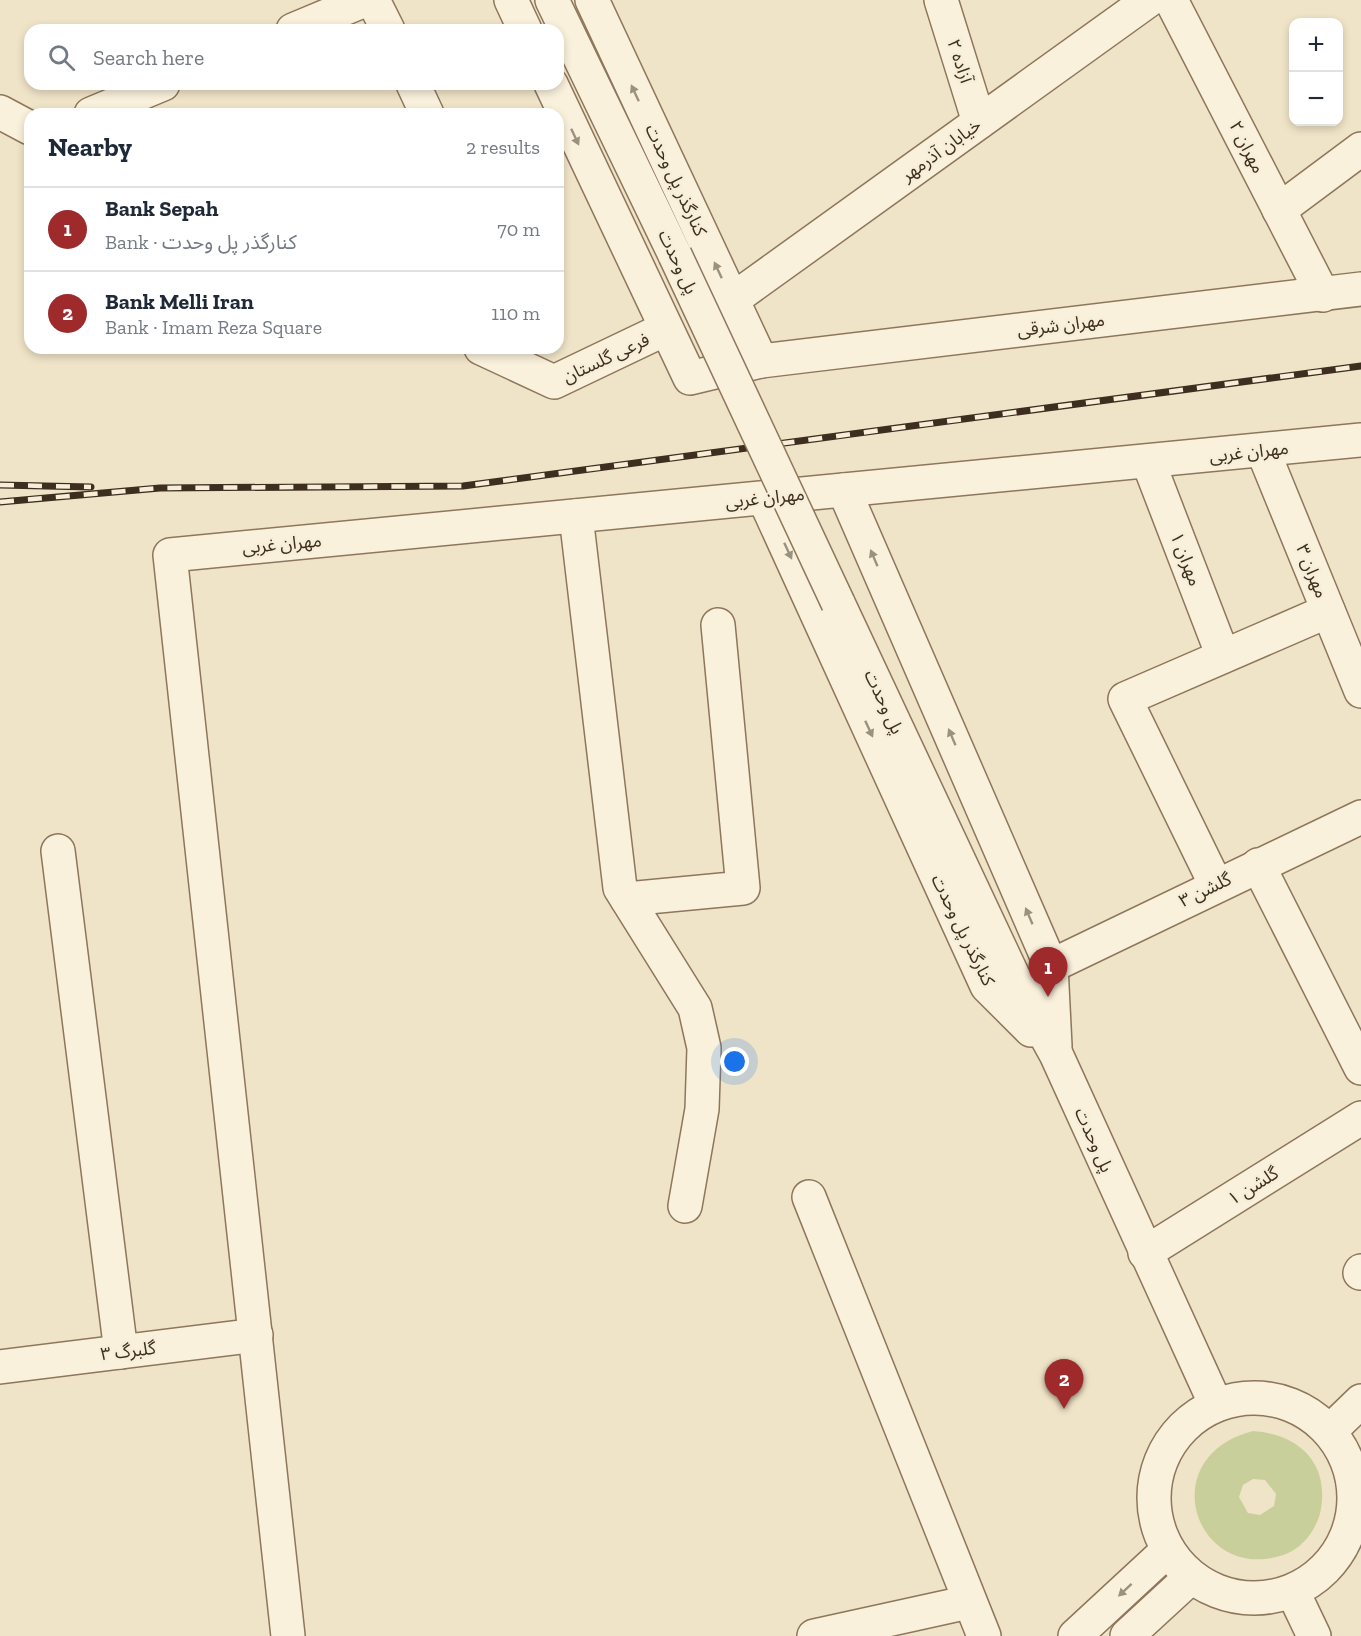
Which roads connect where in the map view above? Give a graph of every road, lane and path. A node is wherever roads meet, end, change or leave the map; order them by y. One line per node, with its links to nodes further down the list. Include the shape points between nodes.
1 (365, 0): 8 (street)
2 (373, 0): 9 (street)
3 (511, 0): 10 (street)
4 (552, 0): 11 (street, پل وحدت, bridge)
5 (592, 0): 27 (street, کنارگذر پل وحدت, one-way to 5)
6 (941, 0): 21 (street, آزاده ۲)
7 (1152, 1): 21 (street, خیابان آذرمهر); 24 (street, مهران ۲)
8 (307, 24)
9 (385, 24)
10 (522, 24)
11 (564, 24)
12 (564, 25): 49 (street, پل وحدت, bridge, via 1013,976)
13 (149, 90): 16 (street)
14 (416, 90): 17 (street)
15 (553, 90): 18 (street, one-way to 18)
16 (105, 108)
17 (424, 108)
18 (561, 108)
19 (0, 112): 22 (street)
20 (564, 114): 28 (street, one-way to 28)
21 (979, 122): 27 (street, خیابان آذرمهر)
22 (24, 125)
23 (1361, 149): 24 (street)
24 (1279, 210): 26 (street, مهران ۲)
25 (1361, 289): 26 (street, مهران شرقی)
26 (1323, 295): 31 (street, مهران شرقی)
27 (732, 300): 31 (street, کنارگذر پل وحدت)
28 (665, 329): 31 (street, مهران شرقی, via 690,378); 32 (street, فرعی گلستان)
29 (494, 354): 32 (street, فرعی گلستان)
30 (540, 354): 32 (street)
31 (761, 361)
32 (554, 382)
33 (1361, 440): 34 (street, مهران غربی)
34 (1263, 451): 35 (street, مهران غربی); 39 (street, مهران ۳)
35 (1148, 461): 36 (street, مهران غربی); 41 (street, مهران ۱)
36 (844, 490): 37 (street, مهران غربی); 48 (street, one-way to 36)
37 (764, 498): 38 (street, مهران غربی); 49 (street, کنارگذر پل وحدت, one-way to 49, via 987,986)
38 (576, 516): 47 (street, via 620,888); 55 (street, مهران غربی, via 170,555)
39 (1328, 611): 41 (street); 42 (street, مهران ۳)
40 (718, 625): 47 (street, via 743,888)
41 (1223, 656): 46 (street, via 1125,699)
42 (1361, 691)
43 (1361, 817): 45 (street, گلشن ۳)
44 (58, 851): 56 (street)
45 (1258, 865): 46 (street, گلشن ۳); 50 (street)
46 (1216, 885): 48 (street, گلشن ۳)
47 (627, 899): 53 (street, via 695,1008 704,1048 702,1109)
48 (1051, 966): 49 (street)
49 (1056, 1054): 54 (street, پل وحدت)
50 (1361, 1068)
51 (1361, 1118): 54 (street, گلشن ۱)
52 (809, 1197): 64 (street)
53 (685, 1206)
54 (1144, 1253): 59 (street, پل وحدت)
55 (256, 1335): 56 (street, گلبرگ ۳); 65 (street)
56 (121, 1352): 57 (street, گلبرگ ۳)
57 (0, 1367)
58 (1361, 1401): 60 (street)
59 (1216, 1405): 60 (street, via 1246,1397 1277,1400 1306,1412); 61 (street, via 1187,1423 1166,1450 1158,1472 1155,1518)
60 (1330, 1431): 63 (street, via 1347,1458 1355,1489 1352,1521 1341,1550 1320,1575)
61 (1168, 1550): 62 (street); 68 (street, one-way to 68)
62 (1191, 1577): 63 (street, via 1214,1591 1240,1598 1267,1599); 69 (street)
63 (1293, 1592): 70 (street)
64 (969, 1602): 66 (street); 67 (street)
65 (288, 1636)
66 (814, 1636)
67 (984, 1636)
68 (1075, 1636)
69 (1127, 1636)
70 (1314, 1636)

